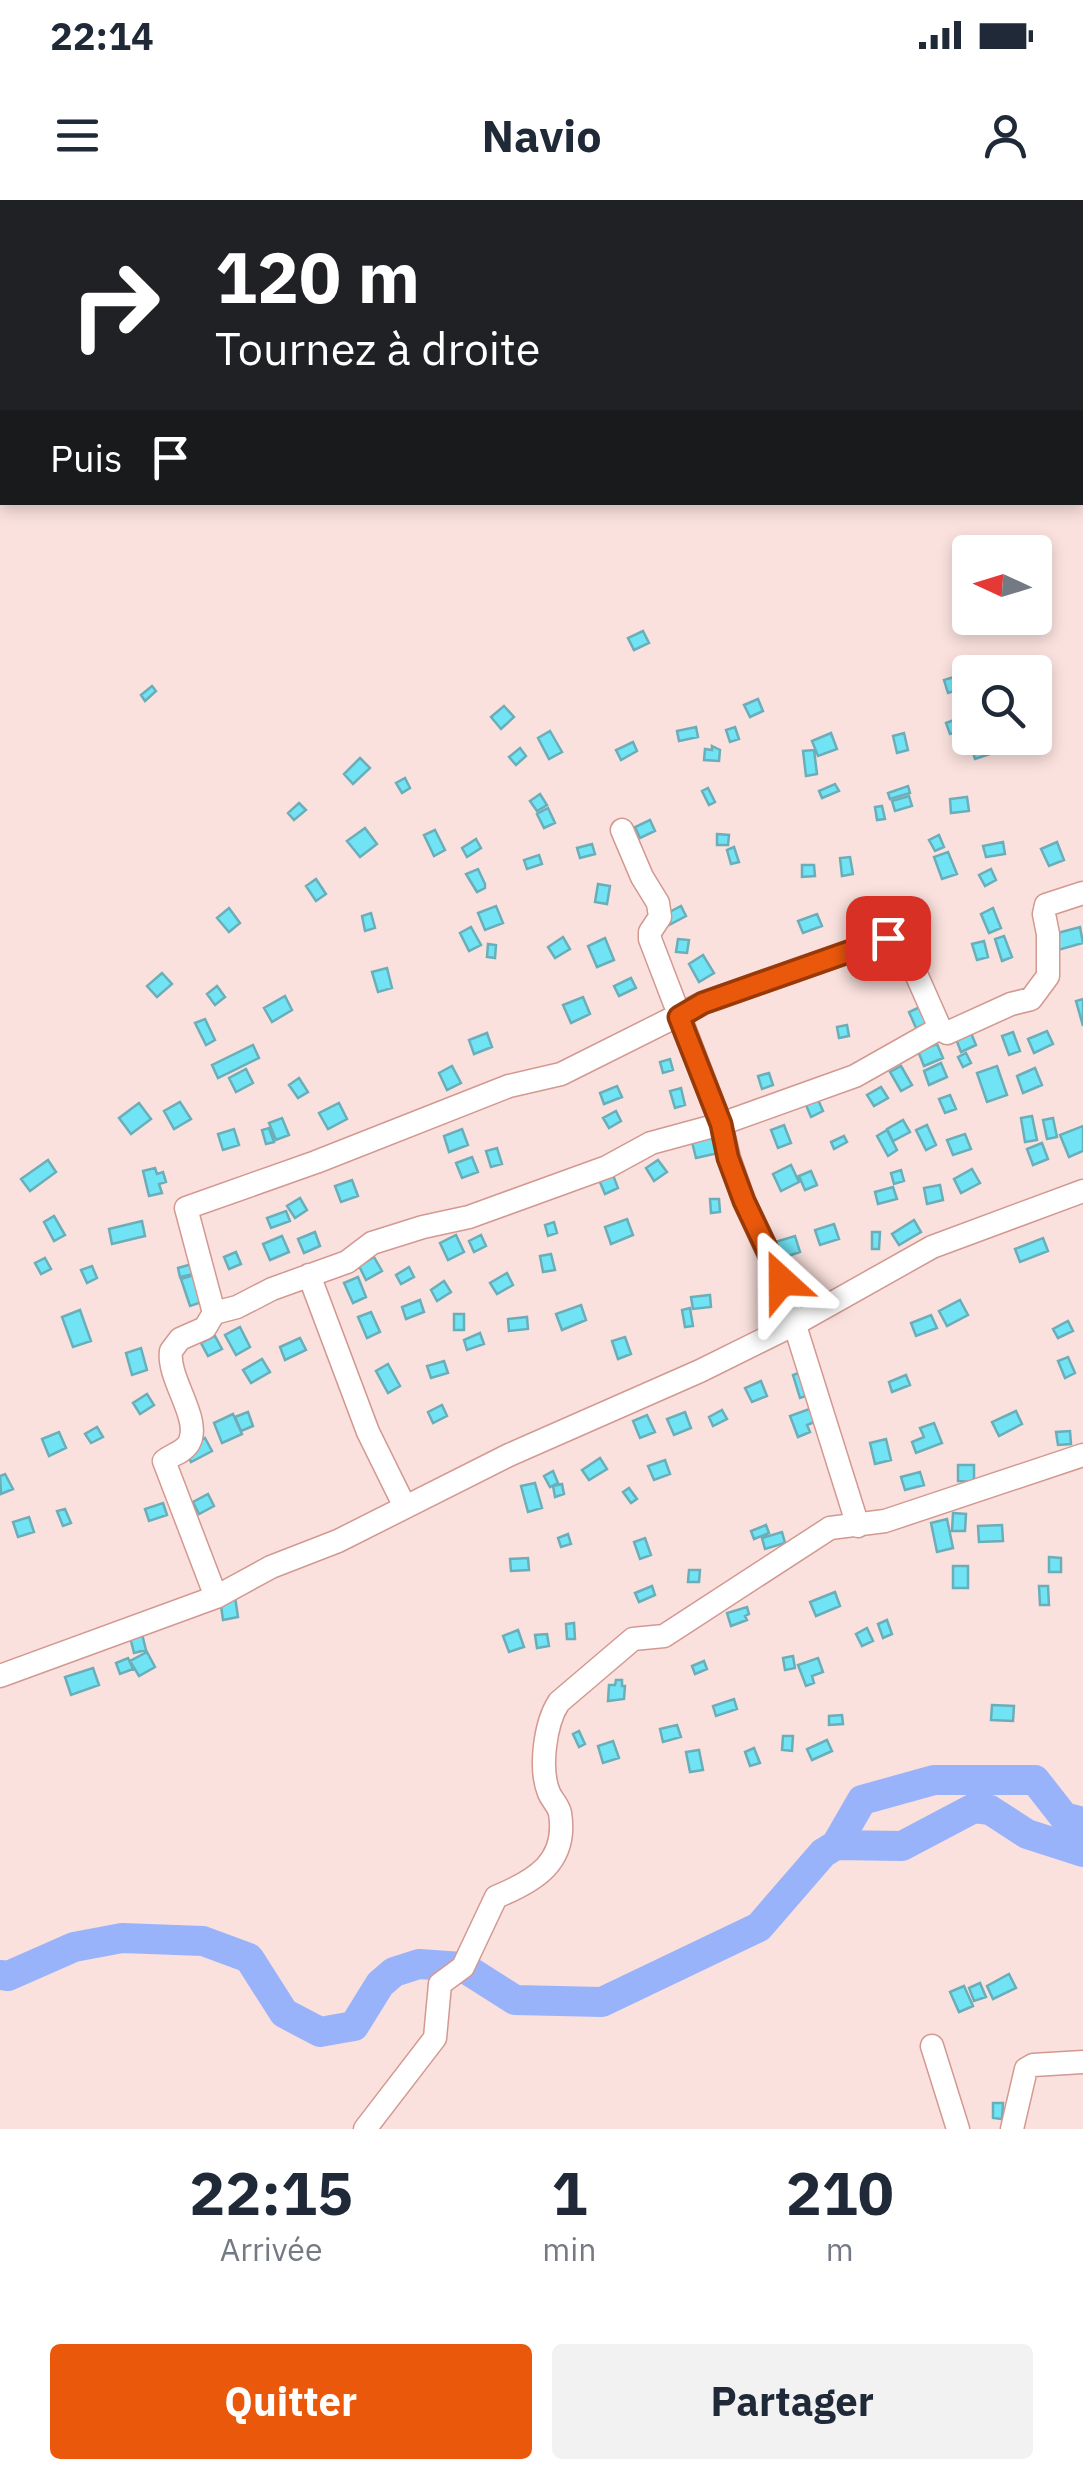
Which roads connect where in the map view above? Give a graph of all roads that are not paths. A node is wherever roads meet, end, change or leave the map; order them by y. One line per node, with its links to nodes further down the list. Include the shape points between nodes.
1 (622, 830): 3 (street, via 658,903 660,918 649,936)
2 (1083, 893): 4 (street, via 1046,905 1048,976 1031,1000 947,1033)
3 (679, 1017): 4 (street, via 897,938); 5 (street); 8 (street, via 561,1074 509,1086 186,1208)
4 (940, 1028): 5 (street, via 855,1076)
5 (721, 1124): 7 (street, via 651,1143 607,1167 469,1217 372,1243 347,1262); 9 (street, via 728,1158)
6 (1083, 1190): 9 (street, via 932,1246)
7 (309, 1275): 8 (street); 11 (street)
8 (214, 1313): 13 (street, via 205,1328 171,1351 191,1436 187,1447 164,1461)
9 (795, 1324): 11 (street); 12 (street)
10 (1083, 1455): 12 (street)
11 (404, 1507): 13 (street)
12 (858, 1526): 17 (street, via 830,1528 664,1636 632,1639 559,1702 545,1740 548,1790 560,1810 558,1852 530,1882 496,1897 463,1968 440,1984 435,2038)
13 (216, 1597): 14 (street)
14 (0, 1676)
15 (932, 2046): 18 (street)
16 (1083, 2062): 19 (street, via 1026,2069)
17 (365, 2129)
18 (958, 2129)
19 (1012, 2129)

